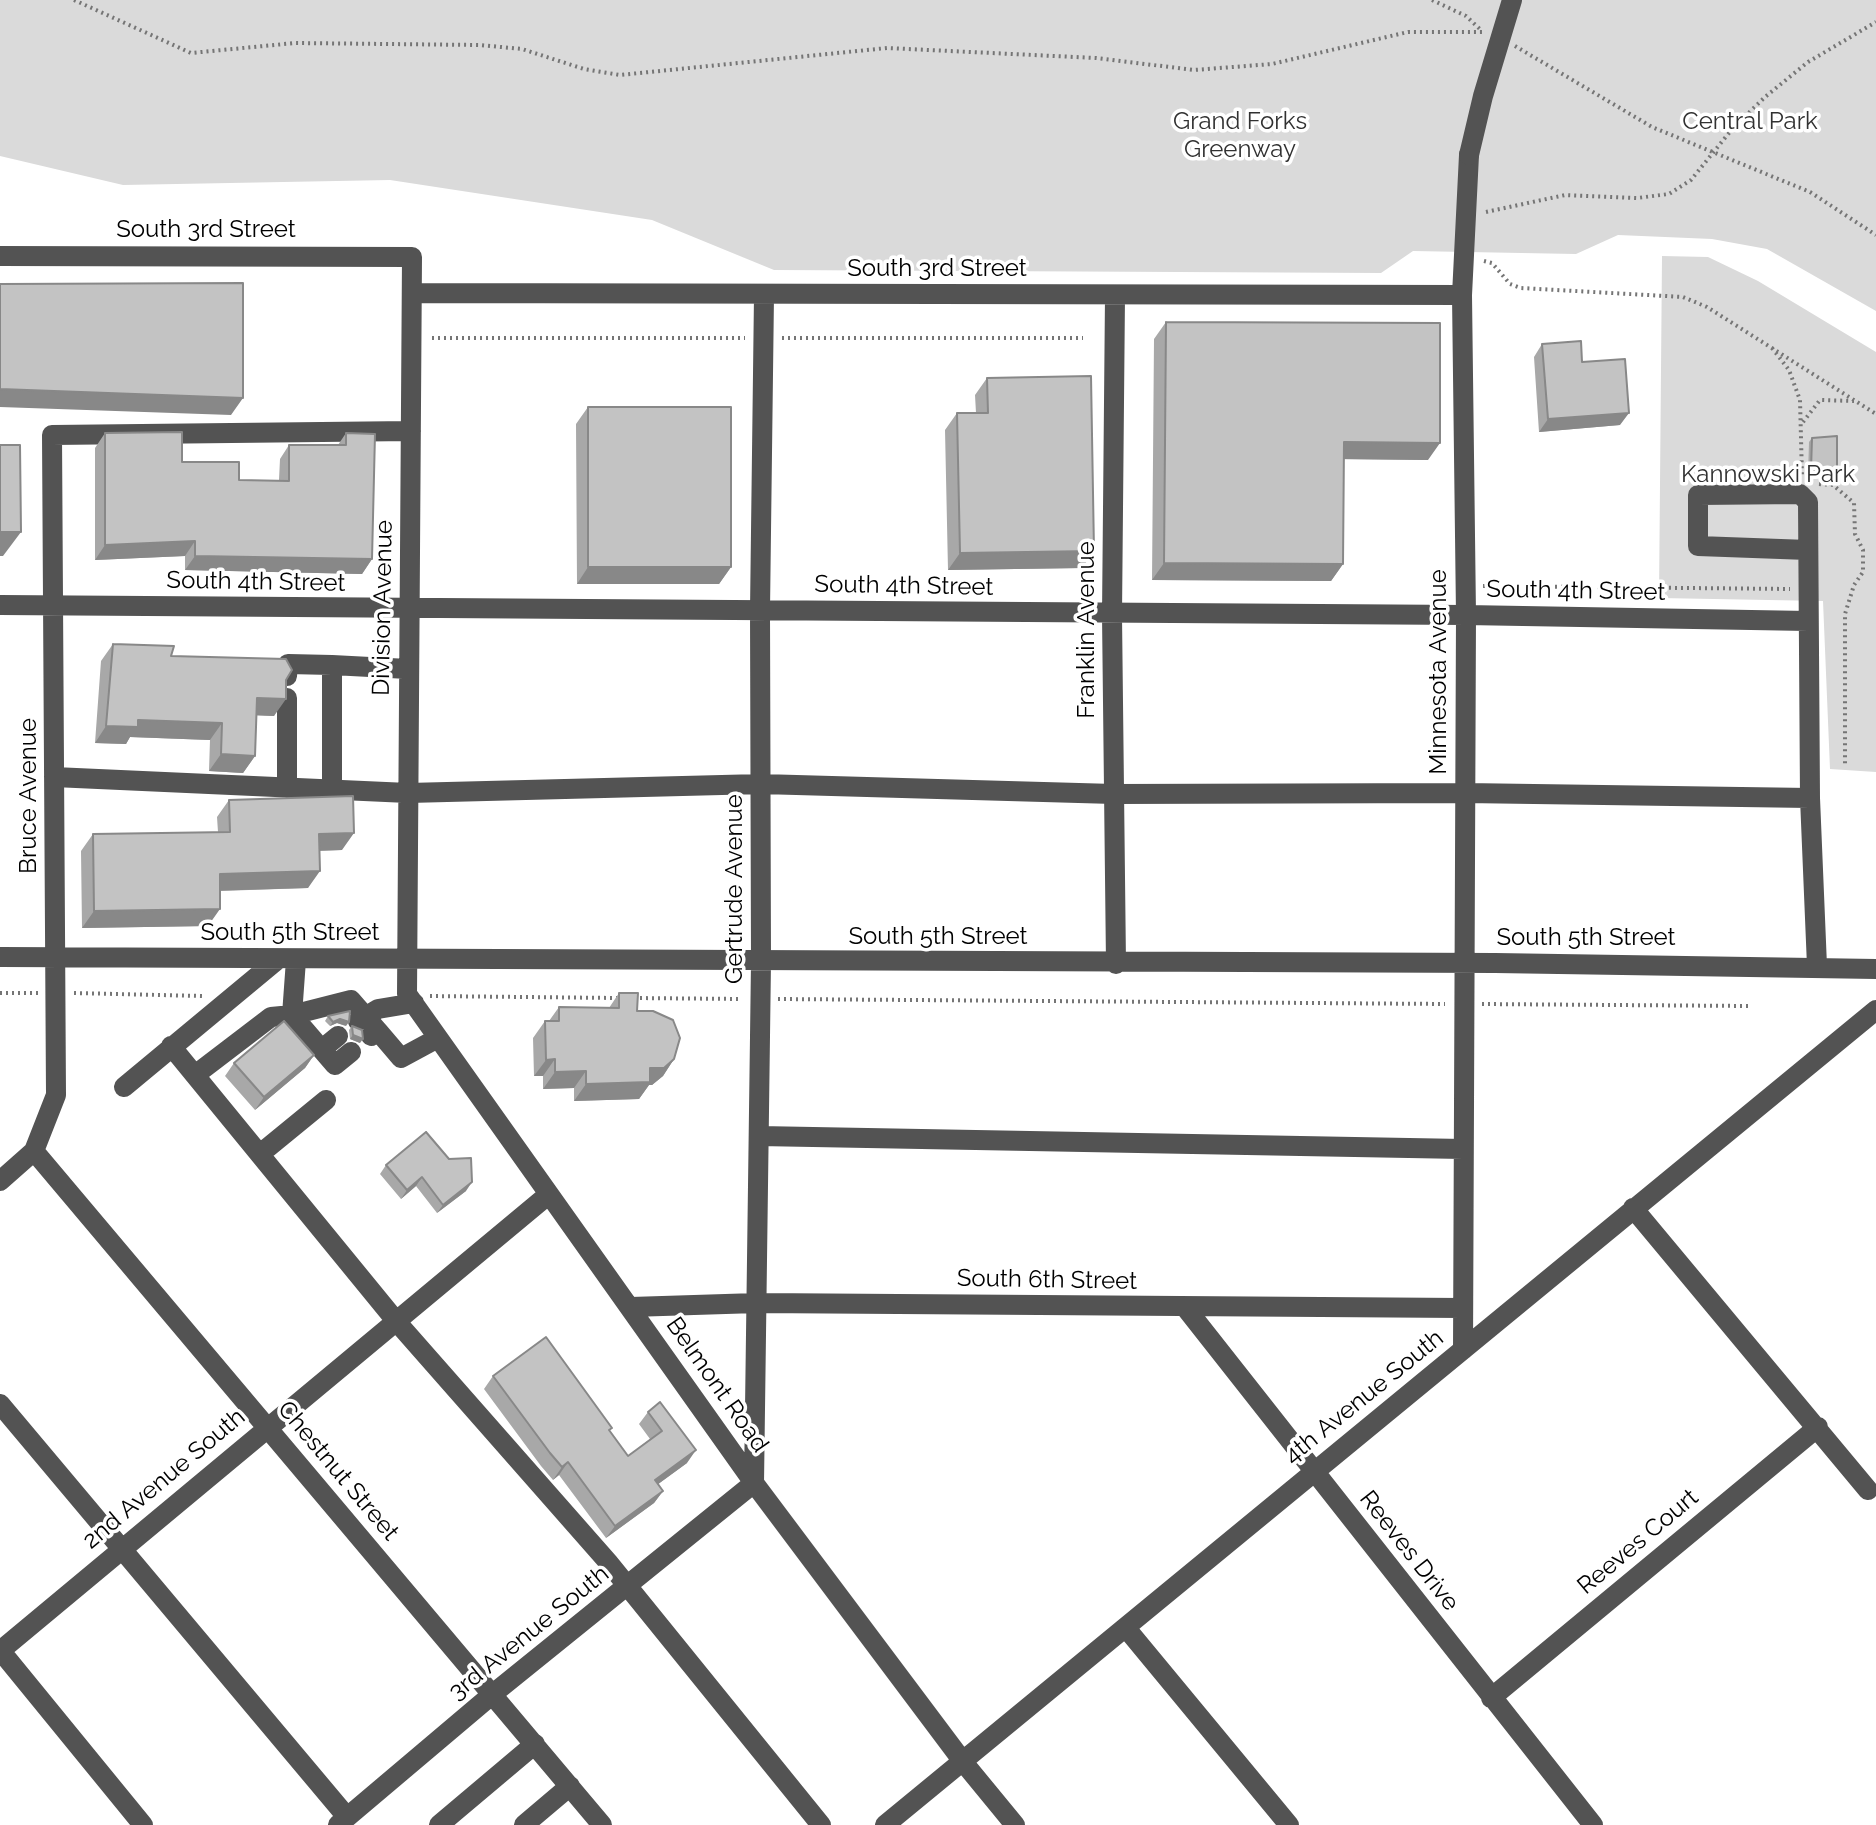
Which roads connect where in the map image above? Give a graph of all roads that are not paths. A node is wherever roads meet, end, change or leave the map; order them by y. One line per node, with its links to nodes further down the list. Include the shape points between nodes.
1 (1512, 0): 6 (street, Minnesota Avenue, bridge, via 1469,155)
2 (0, 256): 3 (street, South 3rd Street)
3 (412, 257): 4 (street, Division Avenue)
4 (413, 293): 5 (street, South 3rd Street); 8 (street, Division Avenue)
5 (764, 295): 7 (street, South 3rd Street); 13 (street, Gertrude Avenue)
6 (1462, 295): 7 (street, South 3rd Street); 15 (street, Minnesota Avenue)
7 (1115, 296): 14 (street, Franklin Avenue)
8 (411, 431): 11 (street, Bruce Avenue, via 52,435); 12 (street, Division Avenue)
9 (1808, 550): 9 (street, via 1808,502 1800,494 1698,495 1698,546); 16 (street)
10 (0, 605): 11 (street, South 4th Street)
11 (53, 605): 12 (street, South 4th Street); 21 (street, Bruce Avenue)
12 (409, 610): 13 (street, South 4th Street); 18 (street, Division Avenue)
13 (760, 610): 14 (street, South 4th Street); 22 (street, Gertrude Avenue)
14 (1112, 615): 15 (street, South 4th Street); 27 (street, Franklin Avenue)
15 (1466, 615): 16 (street, South 4th Street); 26 (street, Minnesota Avenue)
16 (1808, 621): 28 (street)
17 (332, 665): 18 (street); 19 (street, via 288,664); 24 (street)
18 (408, 669): 25 (street, Division Avenue)
19 (287, 676)
20 (287, 698): 23 (street)
21 (54, 777): 23 (street); 30 (street, Bruce Avenue)
22 (761, 784): 25 (street); 27 (street); 33 (street, Gertrude Avenue)
23 (287, 788): 24 (street)
24 (332, 790): 25 (street)
25 (408, 793): 32 (street, Division Avenue)
26 (1465, 793): 27 (street); 28 (street); 34 (street, Minnesota Avenue)
27 (1114, 794): 35 (street, Franklin Avenue)
28 (1810, 798): 36 (street)
29 (0, 957): 30 (street, South 5th Street)
30 (56, 957): 31 (street, South 5th Street); 52 (street, Bruce Avenue, via 56,1095)
31 (286, 960): 32 (street, South 5th Street); 40 (street); 41 (street)
32 (407, 960): 33 (street, South 5th Street); 38 (street)
33 (761, 962): 35 (street, South 5th Street); 50 (street, Gertrude Avenue)
34 (1464, 963): 35 (street, South 5th Street); 36 (street, South 5th Street); 51 (street, Minnesota Avenue)
35 (1116, 964)
36 (1817, 966): 37 (street, South 5th Street)
37 (1876, 969)
38 (411, 999): 42 (street, via 378,1009); 43 (street, Belmont Road)
39 (1876, 1010): 56 (street, 4th Avenue South)
40 (215, 1011): 44 (street); 46 (street)
41 (292, 1015): 42 (street, via 351,1000); 44 (street, via 271,1017); 45 (street, via 335,1065)
42 (368, 1026): 43 (street, via 401,1058)
43 (438, 1038): 55 (street, Belmont Road)
44 (239, 1039): 47 (street)
45 (345, 1044)
46 (171, 1046): 47 (street); 48 (street)
47 (195, 1075): 53 (street)
48 (124, 1087)
49 (326, 1100): 53 (street)
50 (759, 1136): 51 (street); 57 (street, Gertrude Avenue)
51 (1463, 1149): 60 (street, Minnesota Avenue)
52 (34, 1151): 54 (street); 64 (street, Chestnut Street)
53 (260, 1154): 61 (street)
54 (0, 1181)
55 (548, 1195): 58 (street, Belmont Road); 61 (street, 2nd Avenue South)
56 (1633, 1208): 62 (street, 4th Avenue South); 65 (street)
57 (757, 1303): 58 (street, South 6th Street); 59 (street, South 6th Street); 67 (street, Gertrude Avenue)
58 (631, 1307): 67 (street, Belmont Road)
59 (1185, 1307): 60 (street, South 6th Street); 66 (street, Reeves Drive)
60 (1462, 1308): 62 (street, Minnesota Avenue)
61 (396, 1321): 64 (street, 2nd Avenue South); 70 (street)
62 (1463, 1350): 66 (street, 4th Avenue South)
63 (0, 1404): 69 (street)
64 (266, 1427): 69 (street, 2nd Avenue South); 73 (street, Chestnut Street)
65 (1818, 1427): 68 (street); 74 (street, Reeves Court)
66 (1313, 1472): 71 (street, 4th Avenue South); 74 (street, Reeves Drive)
67 (754, 1483): 70 (street, 3rd Avenue South); 76 (street, Belmont Road)
68 (1868, 1490)
69 (124, 1547): 72 (street, 2nd Avenue South); 78 (street)
70 (627, 1587): 73 (street, 3rd Avenue South); 83 (street)
71 (1126, 1628): 76 (street, 4th Avenue South); 86 (street)
72 (0, 1651): 80 (street)
73 (494, 1693): 75 (street, Chestnut Street); 78 (street, 3rd Avenue South)
74 (1491, 1698): 87 (street, Reeves Drive)
75 (535, 1744): 77 (street, Chestnut Street); 81 (street)
76 (964, 1763): 84 (street, 4th Avenue South); 85 (street, Belmont Road)
77 (570, 1786): 79 (street, Chestnut Street); 82 (street)
78 (342, 1821)
79 (594, 1822)
80 (143, 1825)
81 (439, 1825)
82 (524, 1825)
83 (821, 1825)
84 (885, 1825)
85 (1015, 1825)
86 (1289, 1825)
87 (1593, 1825)

